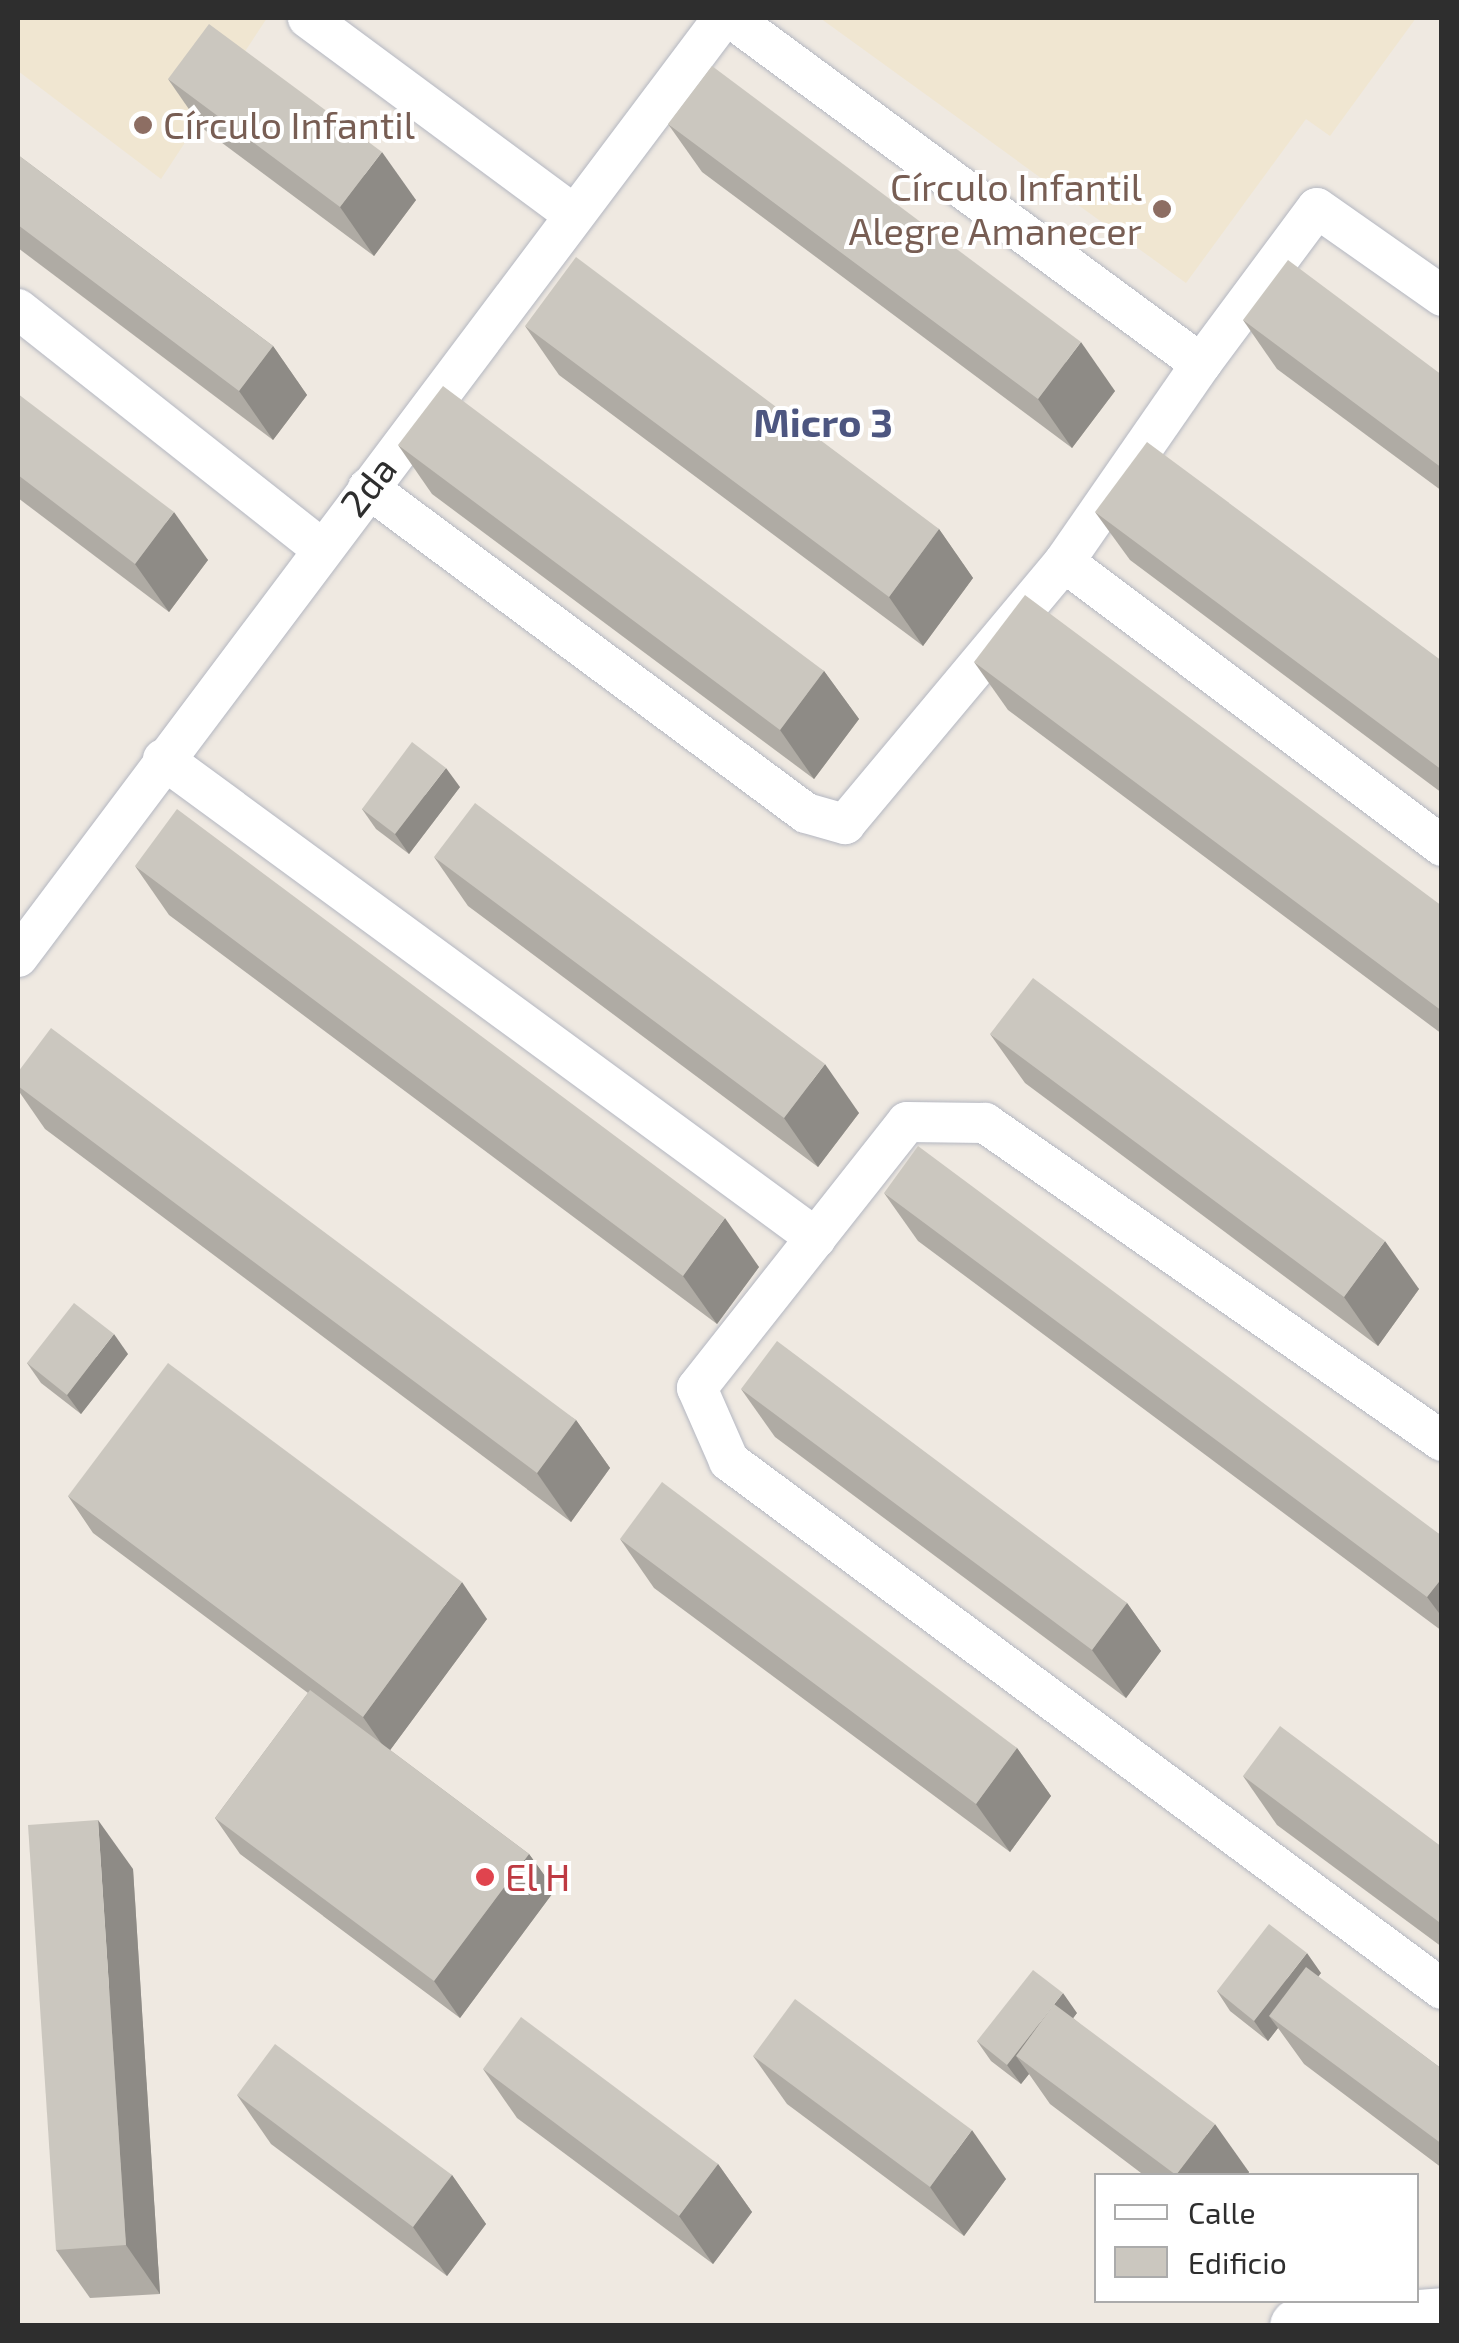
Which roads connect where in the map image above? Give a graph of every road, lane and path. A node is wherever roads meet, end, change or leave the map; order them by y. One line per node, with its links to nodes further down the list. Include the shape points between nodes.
1 (308, 18): 4 (street)
2 (723, 18): 4 (street, 2da)
3 (731, 18): 7 (street)
4 (573, 214): 8 (street, 2da)
5 (1442, 296): 7 (street, via 1317,208)
6 (18, 308): 9 (street)
7 (1201, 364): 10 (street)
8 (368, 488): 9 (street, 2da); 10 (street, via 806,814 846,824)
9 (320, 547): 11 (street, 2da)
10 (1064, 562): 12 (street)
11 (163, 759): 13 (street, 2da); 14 (street)
12 (1442, 846)
13 (23, 938)
14 (816, 1238): 15 (street, via 907,1122 984,1123); 16 (street, via 697,1388 730,1461)
15 (1442, 1440)
16 (1442, 1988)
17 (1442, 2315): 18 (main road)
18 (1296, 2326)

